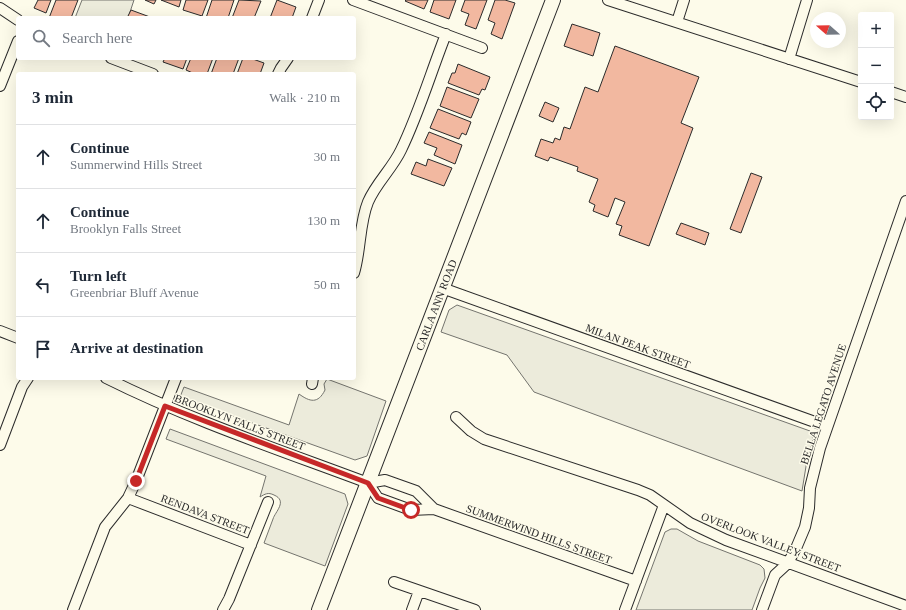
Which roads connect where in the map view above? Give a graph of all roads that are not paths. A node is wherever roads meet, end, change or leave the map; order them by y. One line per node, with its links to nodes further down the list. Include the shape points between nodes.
1 (320, 0): 8 (street)
2 (353, 0): 11 (street)
3 (553, 0): 26 (street, CARLA ANN ROAD)
4 (608, 0): 10 (street)
5 (684, 0): 10 (street)
6 (807, 0): 14 (street)
7 (0, 8): 9 (street)
8 (313, 16)
9 (16, 19)
10 (677, 22): 14 (street)
11 (446, 34): 13 (street); 25 (street, via 407,139 369,200)
12 (16, 46): 21 (street)
13 (482, 48)
14 (789, 59): 19 (street)
15 (115, 60): 17 (street)
16 (287, 60): 18 (street)
17 (142, 72)
18 (279, 72)
19 (858, 81)
20 (906, 85): 23 (street)
21 (0, 86)
22 (894, 93): 23 (street)
23 (904, 96)
24 (906, 201): 34 (street, BELLA LEGATO AVENUE)
25 (356, 261)
26 (442, 288): 34 (street, MILAN PEAK STREET); 36 (street, CARLA ANN ROAD)
27 (0, 332): 28 (street)
28 (16, 337)
29 (27, 380): 35 (street)
30 (110, 380): 32 (street, BROOKLYN FALLS STREET)
31 (175, 380): 32 (street)
32 (165, 406): 36 (street, BROOKLYN FALLS STREET); 37 (street)
33 (456, 417): 39 (street, OVERLOOK VALLEY STREET, via 484,439 638,490)
34 (826, 426): 42 (street, BELLA LEGATO AVENUE, via 814,468 805,527)
35 (0, 445)
36 (368, 483): 40 (street, SUMMERWIND HILLS STREET, via 385,480 416,491); 40 (street, SUMMERWIND HILLS STREET, via 378,498 411,510); 49 (street, CARLA ANN ROAD)
37 (128, 498): 41 (street, RENDAVA STREET); 47 (street, via 106,527)
38 (268, 502): 41 (street)
39 (664, 505): 42 (street, OVERLOOK VALLEY STREET, via 705,531); 43 (street)
40 (434, 509): 43 (street, SUMMERWIND HILLS STREET)
41 (250, 544): 48 (street, via 230,599)
42 (788, 563): 46 (street, OVERLOOK VALLEY STREET); 53 (street, BELLA LEGATO AVENUE, via 775,575)
43 (636, 581): 52 (street)
44 (394, 582): 45 (street)
45 (419, 591): 50 (street); 51 (street)
46 (906, 606)
47 (73, 610)
48 (223, 610)
49 (319, 610)
50 (412, 610)
51 (475, 610)
52 (625, 610)
53 (762, 610)

